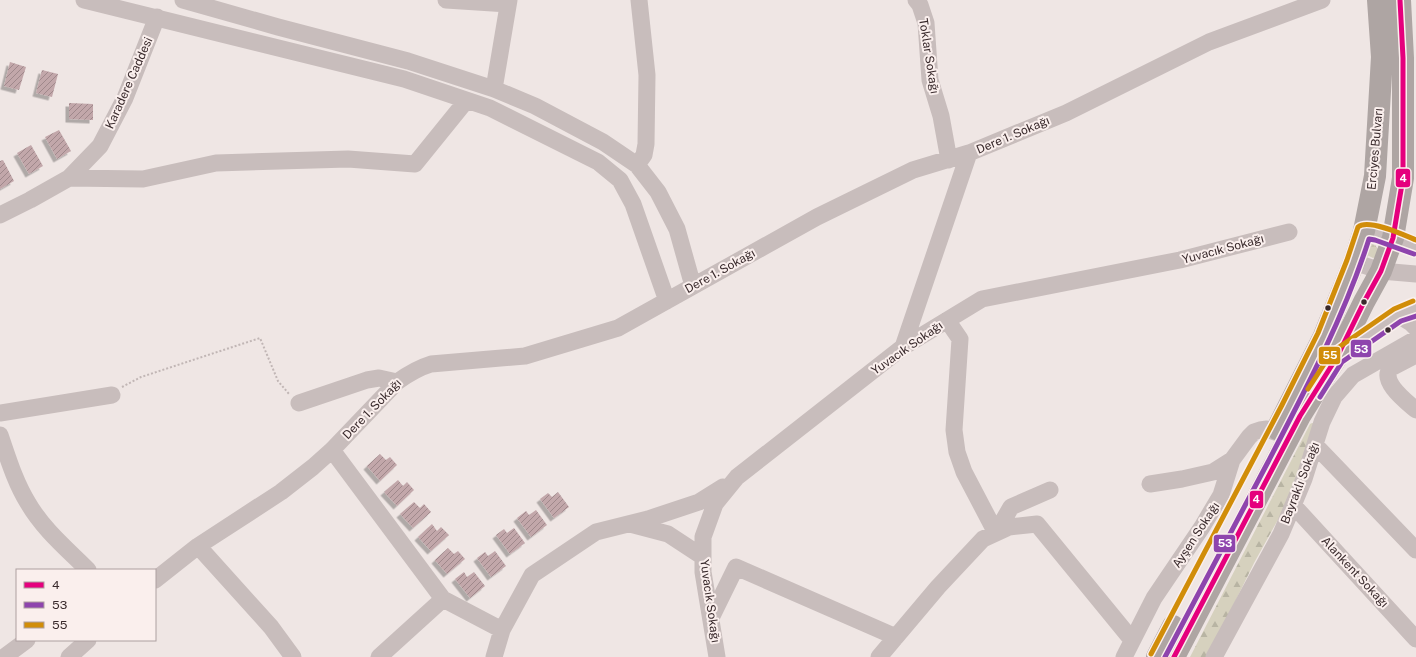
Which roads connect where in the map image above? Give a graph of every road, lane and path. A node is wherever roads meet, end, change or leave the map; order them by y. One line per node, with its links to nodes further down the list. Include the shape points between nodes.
1 (84, 0): 10 (street)
2 (183, 0): 11 (street, via 408,61)
3 (446, 0): 9 (street)
4 (639, 0): 15 (street, via 647,75 646,144 644,155)
5 (916, 0): 14 (street, Toklar Sokağı, via 926,23 930,80 941,116)
6 (1322, 0): 13 (street, Dere 1. Sokağı, via 1210,42 1066,113)
7 (1378, 0): 20 (highway, Erciyes Bulvarı, via 1382,58 1375,176)
8 (1400, 0): 17 (highway, Erciyes Bulvarı, via 1403,58 1403,178)
9 (508, 2): 11 (street)
10 (157, 17): 12 (street, via 404,79); 16 (street, Karadere Caddesi, via 125,98 100,146)
11 (494, 90): 15 (street, via 534,106 603,142)
12 (466, 100): 16 (street, via 415,164 348,160 216,163 143,179); 28 (street, via 490,108 598,162 620,180 633,204)
13 (969, 154): 14 (street, Dere 1. Sokağı); 34 (street)
14 (949, 160): 27 (street, Dere 1. Sokağı, via 913,170 817,217)
15 (637, 164): 27 (street, via 658,192 677,229)
16 (69, 178): 19 (street, Karadere Caddesi)
17 (1400, 196): 18 (highway); 22 (highway, Erciyes Bulvarı)
18 (1416, 211)
19 (0, 215)
20 (1364, 231): 22 (street); 24 (highway, Erciyes Bulvarı)
21 (1288, 232): 31 (street, Yuvacık Sokağı, via 1180,260 982,299)
22 (1393, 238): 23 (street); 25 (highway, Erciyes Bulvarı)
23 (1416, 247)
24 (1354, 262): 25 (street); 42 (highway, Erciyes Bulvarı, via 1324,336)
25 (1382, 271): 26 (street); 36 (highway, Erciyes Bulvarı)
26 (1416, 274)
27 (693, 286): 28 (street, Dere 1. Sokağı)
28 (667, 301): 37 (street, Dere 1. Sokağı, via 618,328 525,356 431,364)
29 (1416, 308): 30 (street)
30 (1398, 315): 32 (street); 36 (street)
31 (948, 320): 34 (street, Yuvacık Sokağı); 52 (street, via 960,339 954,430 957,452 964,472)
32 (1416, 328)
33 (1416, 339): 44 (street, Bayraklı Sokağı, via 1353,375 1334,397)
34 (903, 347): 47 (street, Yuvacık Sokağı)
35 (1416, 355): 40 (street, via 1391,368 1387,377)
36 (1337, 357): 75 (highway, Erciyes Bulvarı, via 1300,416)
37 (397, 382): 39 (street, via 379,378 367,380); 45 (street, Dere 1. Sokağı)
38 (112, 395): 39 (path, via 134,380 260,338 278,381); 41 (street)
39 (299, 403)
40 (1416, 410)
41 (0, 414)
42 (1275, 432): 46 (street, Ayşen Sokağı, via 1267,429 1254,432); 74 (highway, Erciyes Bulvarı)
43 (0, 434): 56 (street, via 17,483 33,511 47,529)
44 (1315, 445): 50 (street, Bayraklı Sokağı); 54 (street)
45 (332, 450): 53 (street, Dere 1. Sokağı, via 286,488); 58 (street)
46 (1232, 460): 48 (street, via 1213,472); 63 (street, Ayşen Sokağı, via 1221,495 1154,598)
47 (737, 478): 51 (street, via 699,502); 55 (street, Yuvacık Sokağı, via 715,504 703,537)
48 (1150, 484)
49 (1050, 490): 52 (street, via 1011,507)
50 (1293, 505): 62 (street, Alankent Sokağı); 76 (street, Bayraklı Sokağı, via 1281,534)
51 (628, 524): 55 (street, via 668,534); 60 (street, via 596,532 532,575)
52 (996, 533): 61 (street, via 983,539); 63 (street, via 1009,527 1037,524)
53 (198, 546): 57 (street, Dere 1. Sokağı); 68 (street, via 272,627)
54 (1416, 550)
55 (703, 557): 59 (street, Yuvacık Sokağı, via 703,572)
56 (87, 569)
57 (156, 579)
58 (443, 599): 60 (street); 69 (street)
59 (712, 618): 61 (street, via 736,567); 71 (street, Yuvacık Sokağı)
60 (502, 630): 70 (street)
61 (896, 637): 72 (street)
62 (1416, 639)
63 (1132, 640): 73 (street, Ayşen Sokağı)
64 (26, 641): 66 (street)
65 (87, 641): 67 (street)
66 (4, 657)
67 (69, 657)
68 (293, 657)
69 (379, 657)
70 (494, 657)
71 (717, 657)
72 (879, 657)
73 (1124, 657)
74 (1157, 657)
75 (1174, 657)
76 (1214, 657)

